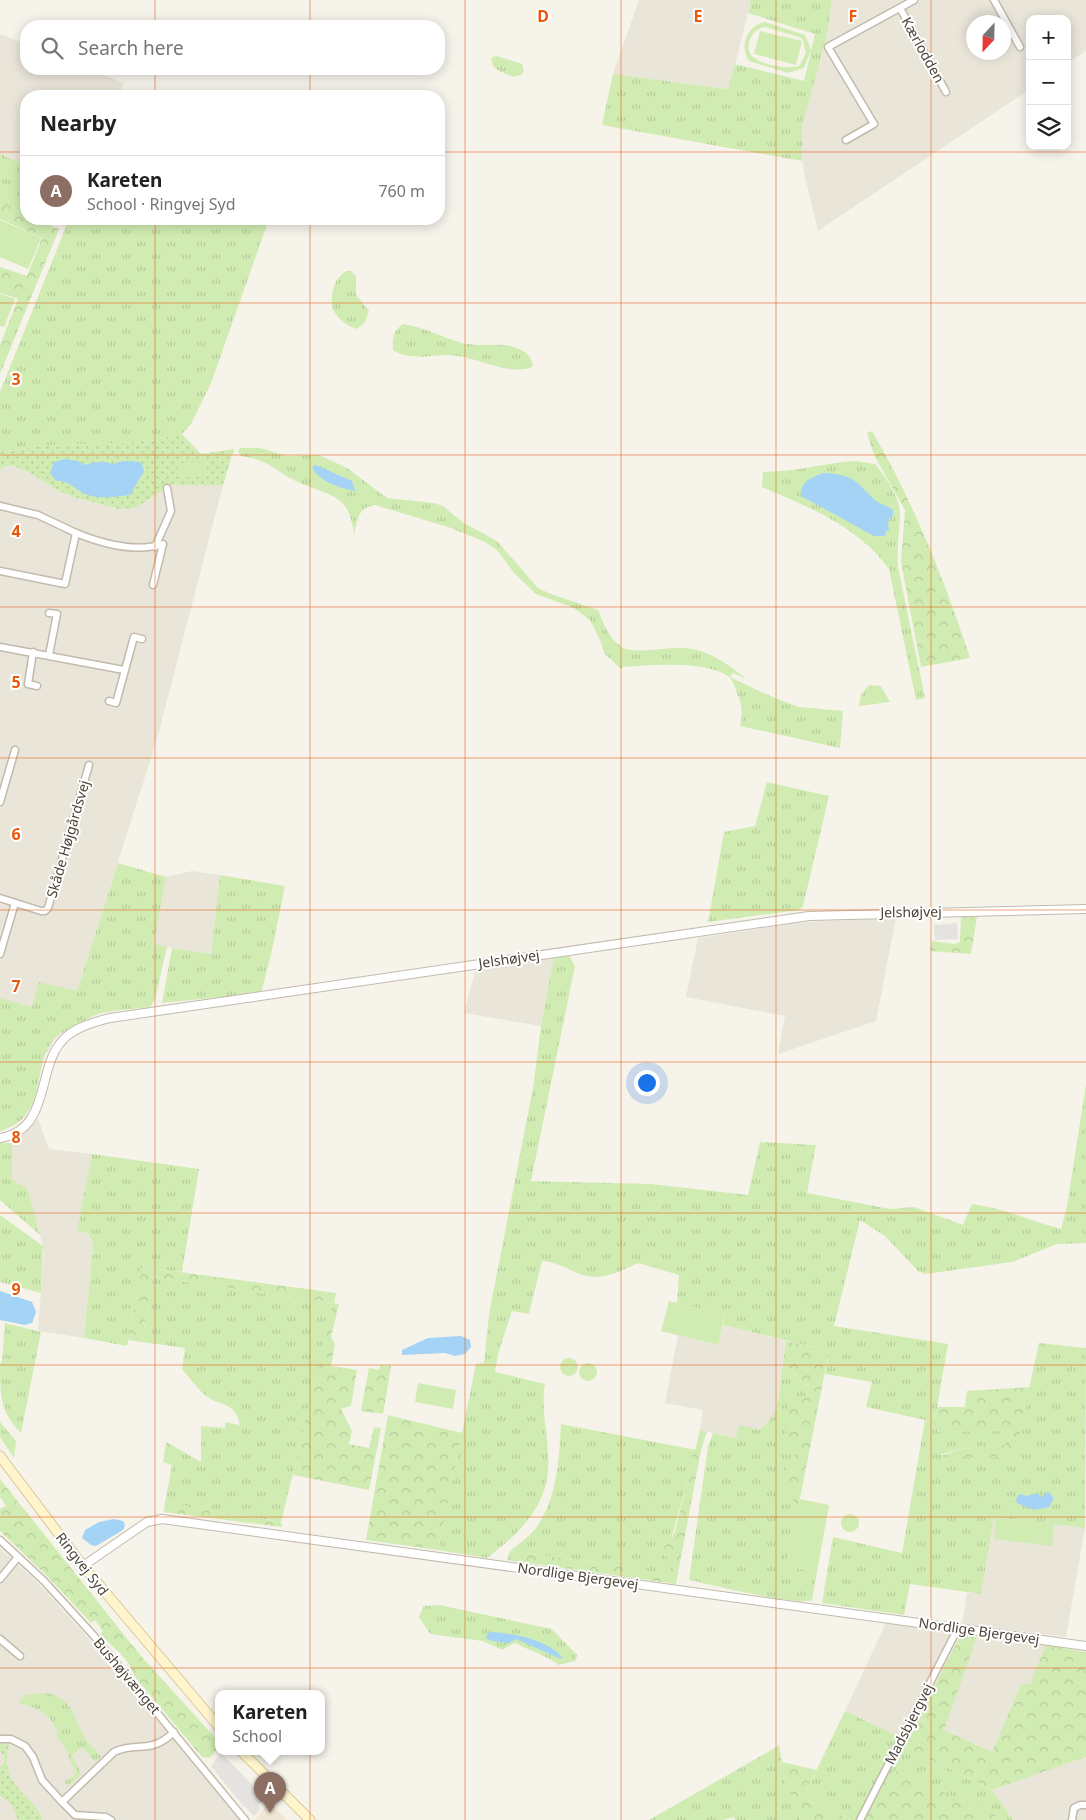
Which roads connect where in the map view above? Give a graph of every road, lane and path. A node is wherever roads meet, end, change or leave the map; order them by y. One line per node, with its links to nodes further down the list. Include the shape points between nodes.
1 (914, 0): 3 (street)
2 (994, 0): 4 (street)
3 (900, 8): 5 (street, Kærlodden); 6 (street, via 828,47 874,124)
4 (1020, 47)
5 (946, 92)
6 (846, 140)
7 (167, 488): 10 (street, via 170,511)
8 (0, 506): 9 (street, via 38,515)
9 (76, 534): 10 (street, via 110,545); 11 (street, via 65,584)
10 (156, 547): 12 (street, via 163,544)
11 (0, 571)
12 (153, 585)
13 (49, 613): 17 (street, via 57,614)
14 (142, 639): 18 (street, via 134,637)
15 (0, 647): 16 (street)
16 (33, 652): 17 (street); 19 (street, via 28,684)
17 (49, 655): 18 (street)
18 (124, 670): 20 (street, via 116,703)
19 (37, 686)
20 (109, 701)
21 (15, 750): 23 (street)
22 (89, 765): 25 (street, Skåde Højgårdsvej, via 48,908 41,911)
23 (0, 802)
24 (0, 898): 25 (street, Skåde Højgårdsvej)
25 (15, 903): 27 (street)
26 (1086, 909): 28 (street, Jelshøjvej, via 809,916 110,1018 67,1035 49,1064 36,1112 20,1129)
27 (0, 954)
28 (0, 1138)
29 (0, 1456): 32 (main road, Ringvej Syd)
30 (0, 1540): 31 (street, Bushøjvænget)
31 (18, 1556): 33 (street); 41 (street, Bushøjvænget, via 71,1610)
32 (83, 1566): 34 (street, Nordlige Bjergevej, via 147,1522 162,1519); 38 (main road, Ringvej Syd)
33 (0, 1579)
34 (958, 1628): 36 (street, Nordlige Bjergevej); 50 (street, Madsbjergvej)
35 (0, 1639): 37 (street)
36 (1086, 1646)
37 (20, 1656)
38 (169, 1670): 39 (main road, Ringvej Syd); 40 (main road, Ringvej Syd)
39 (215, 1714)
40 (215, 1722)
41 (174, 1732): 45 (street, via 161,1743 147,1748 123,1748 114,1752); 49 (street, Bushøjvænget)
42 (0, 1739): 45 (street, via 11,1739 25,1746 33,1756 42,1780)
43 (245, 1755): 47 (main road)
44 (253, 1755): 47 (main road)
45 (62, 1802): 48 (street, via 75,1816)
46 (1086, 1805): 51 (street, via 1074,1808)
47 (308, 1818)
48 (111, 1820)
49 (245, 1820)
50 (860, 1820)
51 (1072, 1820)

